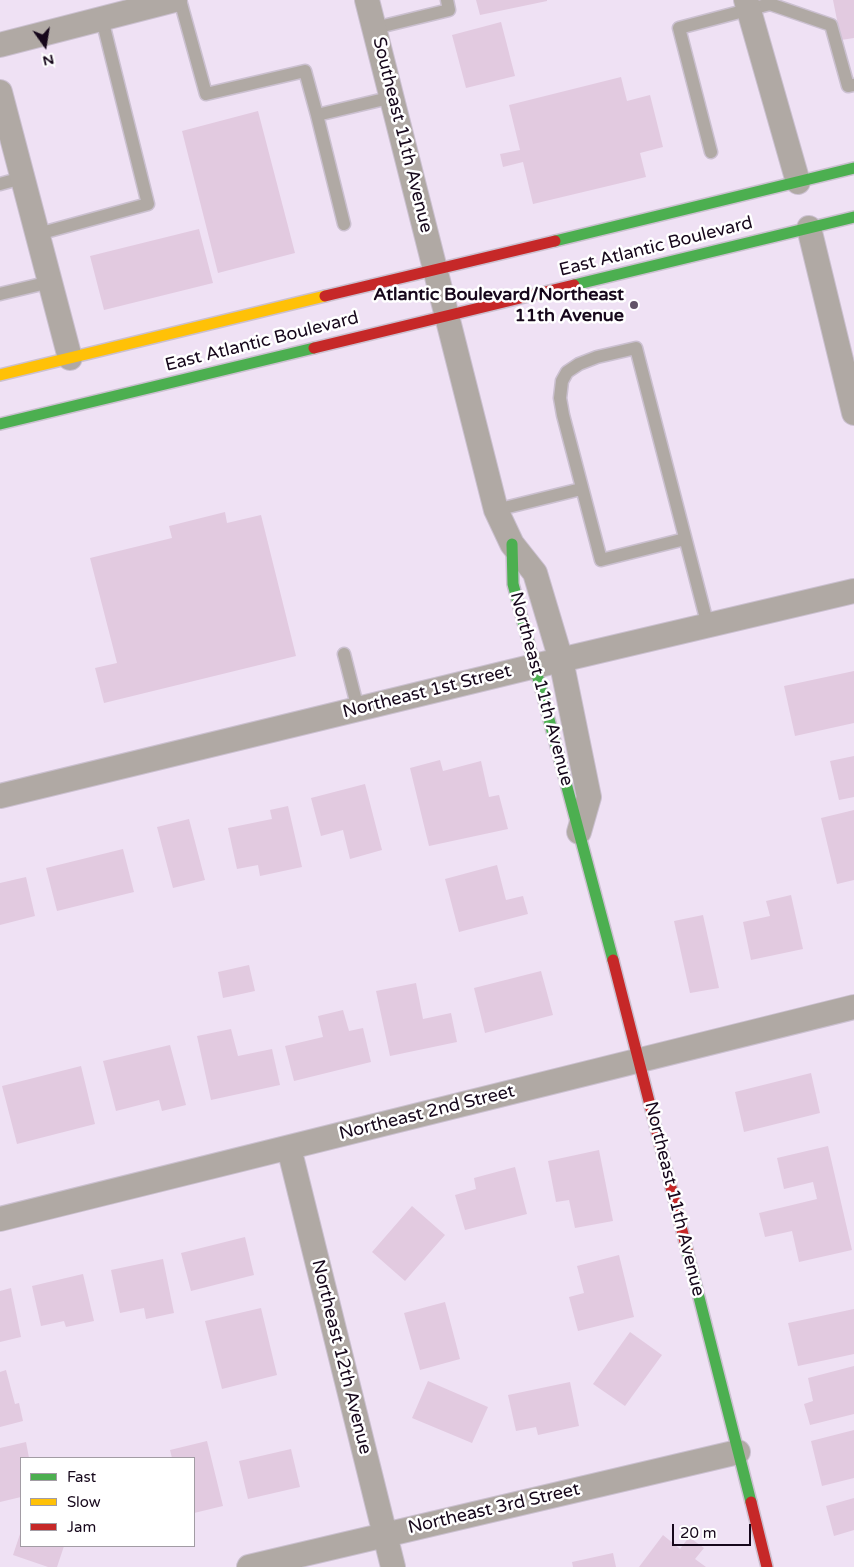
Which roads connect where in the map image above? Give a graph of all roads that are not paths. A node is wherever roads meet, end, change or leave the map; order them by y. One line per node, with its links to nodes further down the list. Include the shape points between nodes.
1 (175, 0): 6 (street)
2 (180, 0): 12 (lane, via 206,94 305,71)
3 (367, 0): 7 (street, Southeast 11th Avenue)
4 (447, 0): 7 (lane, via 449,10)
5 (747, 4): 9 (lane, via 770,4 831,25 848,86); 13 (lane, via 732,15 679,28); 16 (street)
6 (102, 19): 8 (street); 20 (lane, via 148,204)
7 (375, 28): 11 (street, Southeast 11th Avenue)
8 (0, 44)
9 (854, 85)
10 (0, 92): 15 (street)
11 (393, 97): 12 (lane); 21 (street, Southeast 11th Avenue)
12 (317, 115): 18 (lane)
13 (711, 152)
14 (854, 168): 16 (main road, East Atlantic Boulevard)
15 (11, 181): 20 (street)
16 (798, 182): 21 (main road, East Atlantic Boulevard)
17 (854, 216): 19 (main road, East Atlantic Boulevard)
18 (344, 224)
19 (809, 228): 24 (main road, East Atlantic Boulevard); 27 (street)
20 (38, 234): 22 (street)
21 (437, 269): 24 (street, Northeast 11th Avenue); 25 (main road, East Atlantic Boulevard)
22 (50, 282): 23 (lane); 25 (street)
23 (0, 294)
24 (448, 315): 28 (main road, East Atlantic Boulevard); 30 (street, Northeast 11th Avenue)
25 (70, 358): 26 (main road, East Atlantic Boulevard)
26 (0, 374)
27 (854, 413)
28 (0, 424)
29 (581, 489): 30 (lane); 31 (lane, via 601,560); 31 (lane, via 560,398 562,381 567,372 579,364 636,348)
30 (496, 510): 32 (street, Northeast 11th Avenue)
31 (685, 539): 34 (lane)
32 (512, 544): 36 (street, Northeast 11th Avenue, via 535,573); 37 (main road, Northeast 11th Avenue, via 513,584)
33 (854, 591): 34 (street, Northeast 1st Street)
34 (708, 626): 36 (street, Northeast 1st Street)
35 (344, 654): 38 (lane)
36 (561, 660): 37 (street, Northeast 1st Street); 40 (street, Northeast 11th Avenue, via 589,797)
37 (535, 666): 38 (street, Northeast 1st Street); 40 (main road, Northeast 11th Avenue)
38 (358, 709): 39 (street, Northeast 1st Street)
39 (0, 796)
40 (579, 832): 42 (main road, Northeast 11th Avenue)
41 (854, 1007): 42 (street, Northeast 2nd Street)
42 (639, 1059): 43 (street, Northeast 2nd Street); 45 (main road, Northeast 11th Avenue)
43 (289, 1148): 44 (street, Northeast 2nd Street); 46 (street, Northeast 12th Avenue)
44 (0, 1219)
45 (738, 1452): 46 (street, Northeast 3rd Street); 49 (main road, Northeast 11th Avenue)
46 (385, 1534): 47 (street, Northeast 3rd Street); 48 (street, Northeast 12th Avenue)
47 (249, 1567)
48 (393, 1567)
49 (767, 1567)

